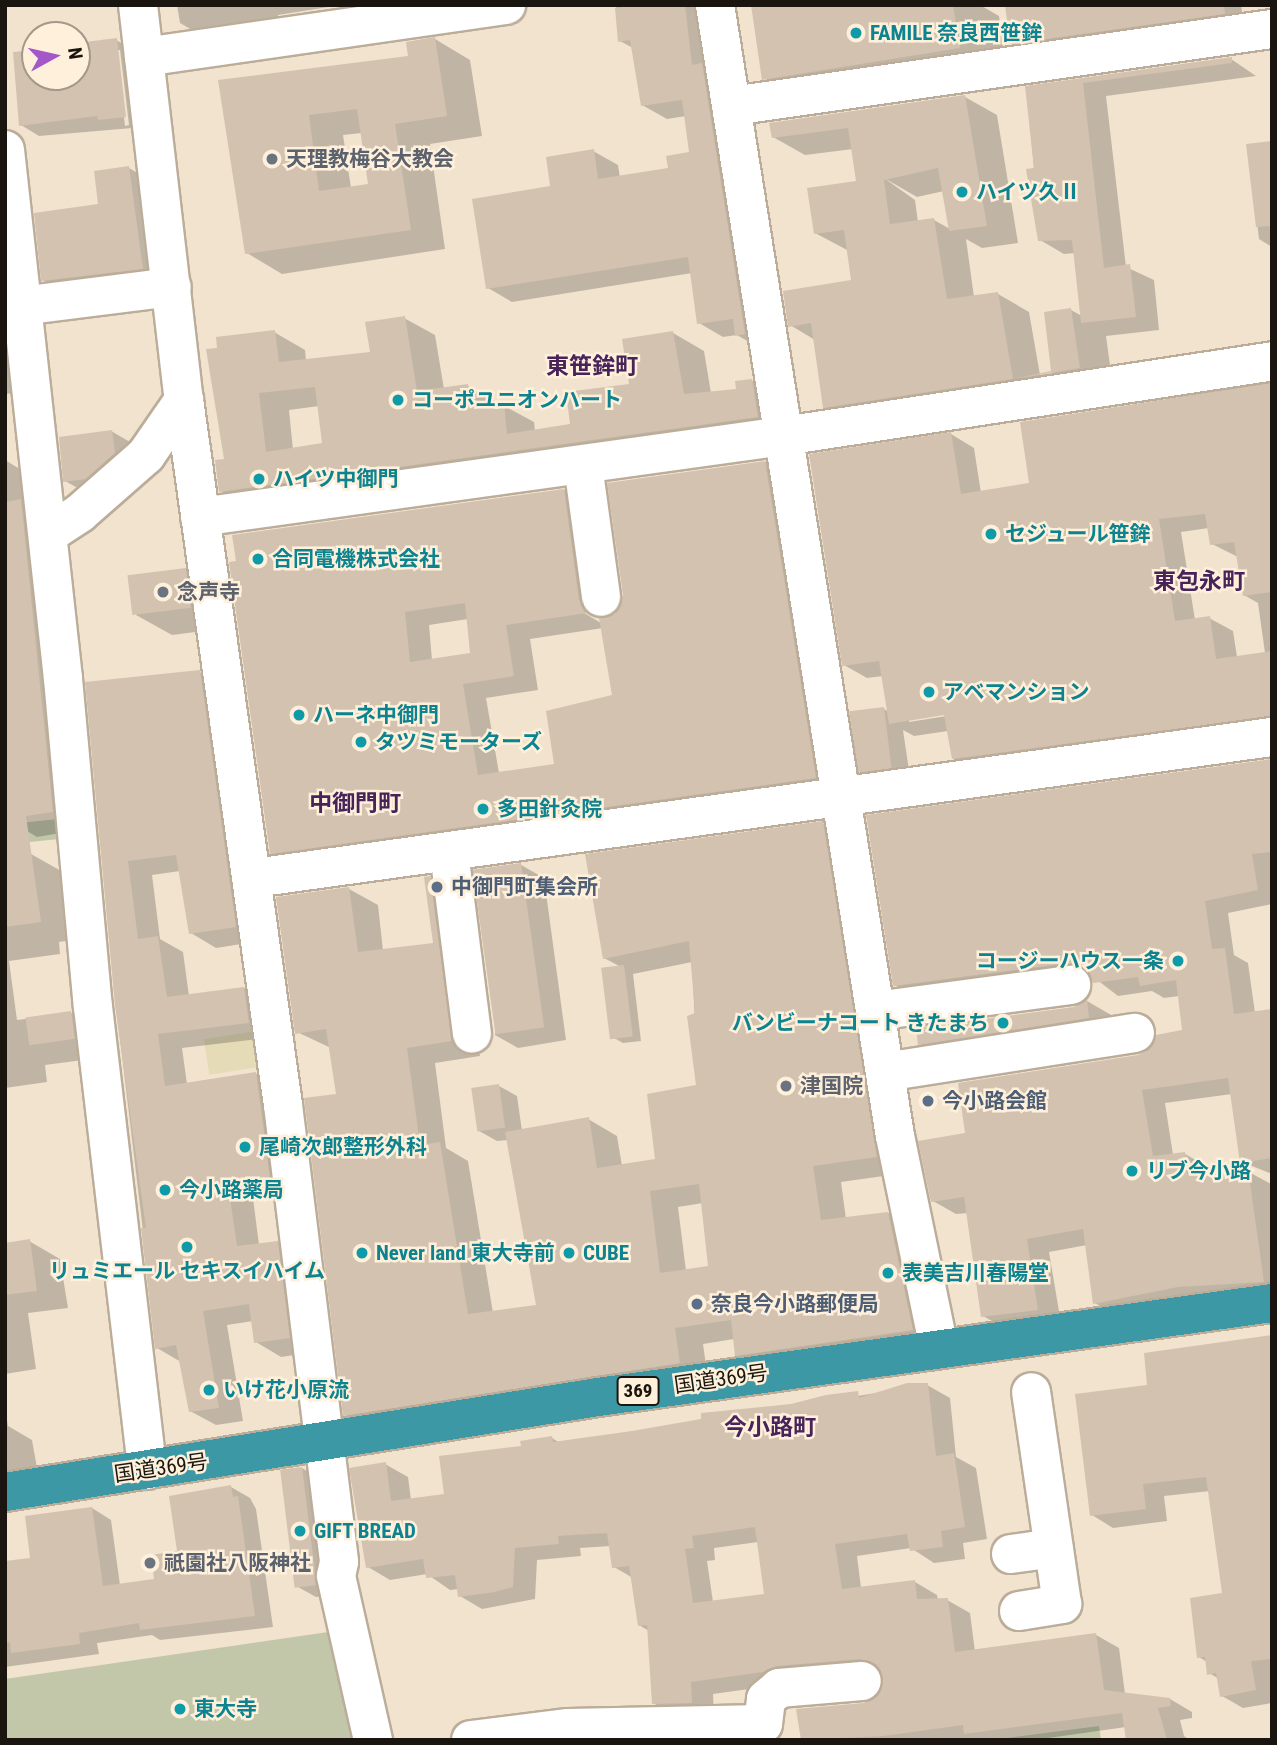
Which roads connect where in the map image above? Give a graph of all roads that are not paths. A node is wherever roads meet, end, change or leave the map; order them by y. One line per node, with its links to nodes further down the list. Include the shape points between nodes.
1 (138, 5): 5 (street)
2 (506, 5): 5 (street)
3 (715, 5): 6 (street)
4 (1272, 29): 6 (street)
5 (144, 57): 8 (street)
6 (732, 106): 12 (street)
7 (5, 150): 9 (street)
8 (172, 287): 9 (street); 11 (street)
9 (13, 307): 15 (street)
10 (1272, 361): 12 (street)
11 (184, 400): 14 (street); 15 (street, via 146,455 80,513)
12 (785, 436): 13 (street); 18 (street)
13 (583, 465): 14 (street); 16 (street)
14 (200, 517): 20 (street)
15 (48, 534): 30 (street, via 93,1007)
16 (601, 597)
17 (1272, 737): 18 (street)
18 (841, 797): 19 (street); 22 (street)
19 (449, 852): 20 (street); 24 (street)
20 (254, 878): 29 (street)
21 (1071, 985): 22 (street)
22 (875, 1011): 25 (street)
23 (1135, 1033): 25 (street)
24 (472, 1034)
25 (885, 1072): 27 (street)
26 (1272, 1303): 27 (highway, 国道369号 / 369)
27 (939, 1348): 29 (highway, 国道369号 / 369)
28 (1031, 1392): 32 (street)
29 (322, 1443): 30 (highway, 国道369号 / 369); 36 (street, via 339,1562 336,1576)
30 (147, 1470): 31 (highway, 国道369号 / 369)
31 (5, 1492)
32 (1054, 1548): 33 (street); 34 (street, via 1062,1604)
33 (1011, 1554)
34 (1019, 1611)
35 (862, 1681): 37 (street, via 779,1688 766,1699 763,1724 568,1728)
36 (373, 1740)
37 (471, 1740)

